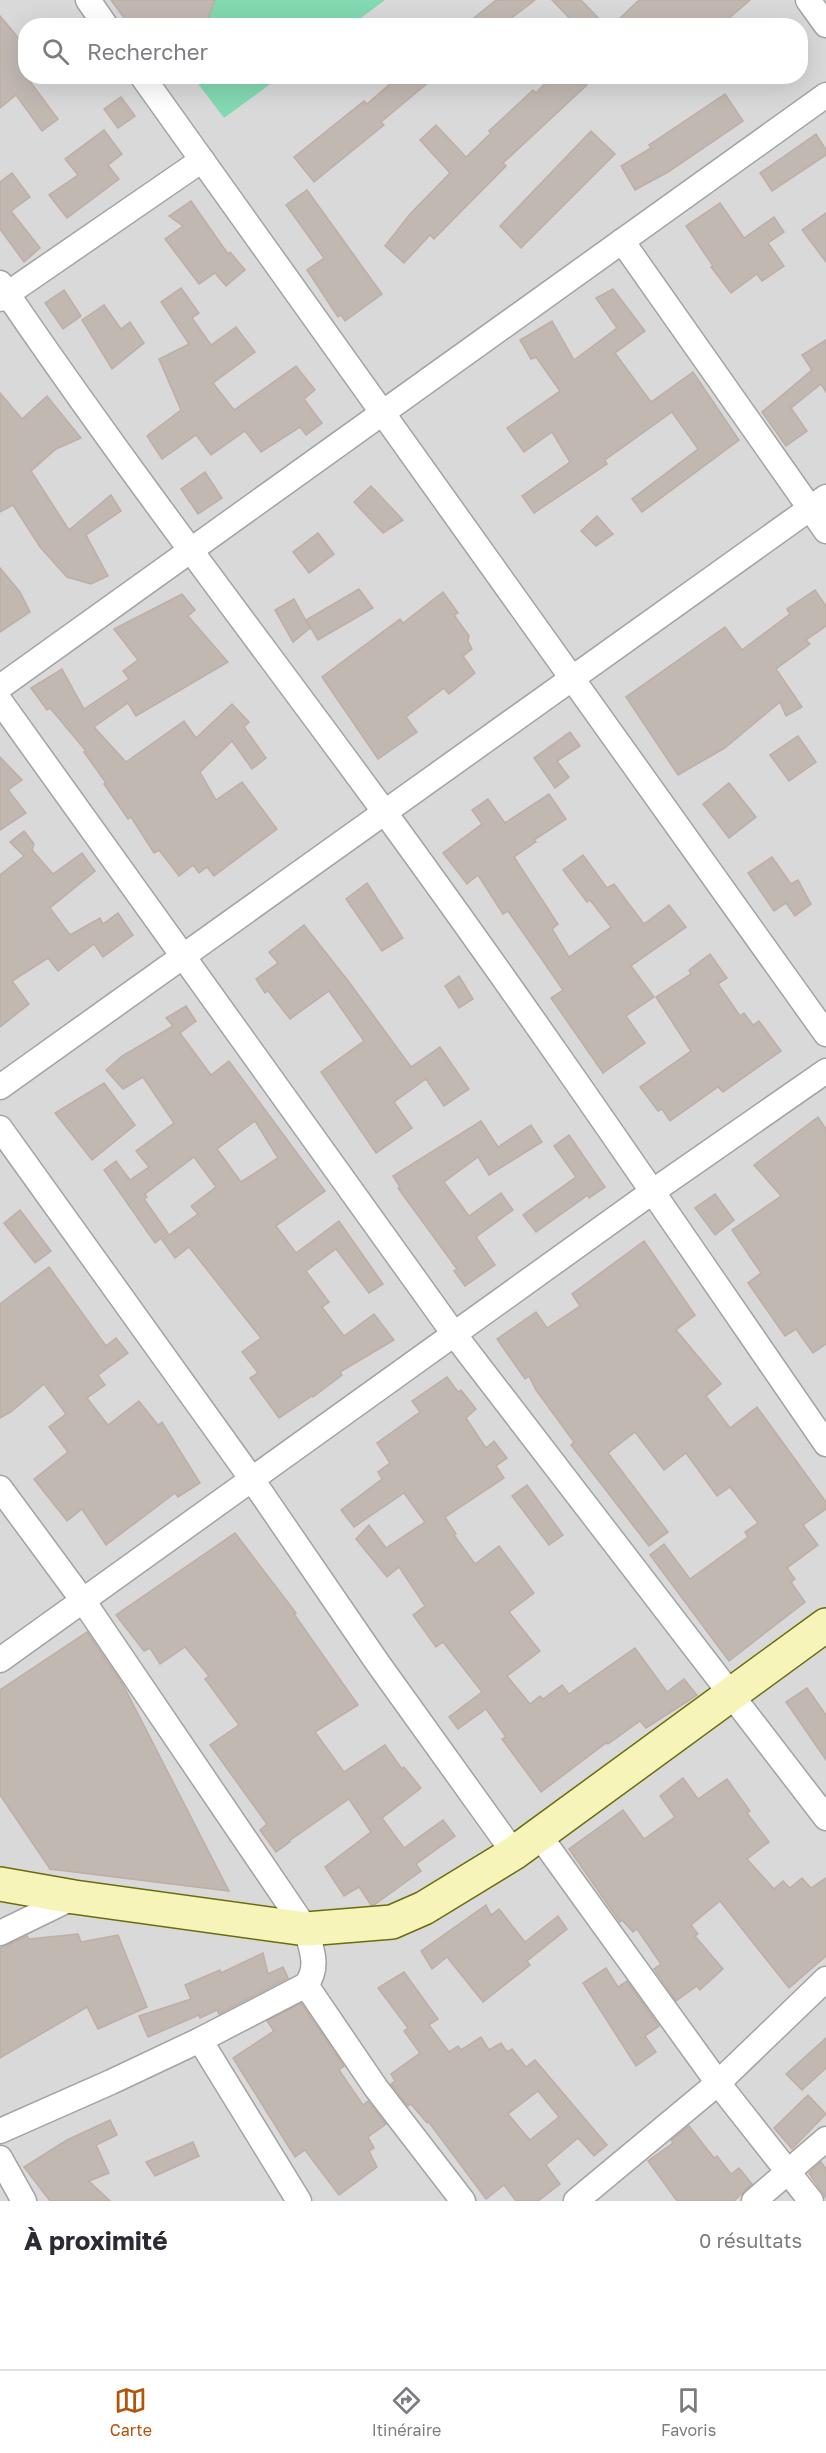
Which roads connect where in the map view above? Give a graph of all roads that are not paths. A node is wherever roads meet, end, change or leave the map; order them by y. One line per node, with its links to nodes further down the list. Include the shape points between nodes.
1 (88, 0): 3 (street)
2 (808, 0): 4 (street)
3 (100, 18)
4 (826, 25)
5 (148, 84): 7 (street)
6 (826, 95): 8 (street)
7 (202, 160): 9 (street); 10 (street)
8 (622, 241): 10 (street); 11 (street)
9 (2, 292): 13 (street)
10 (380, 413): 13 (street); 14 (street)
11 (818, 503): 12 (street); 14 (street)
12 (826, 531)
13 (189, 551): 15 (street); 17 (street)
14 (570, 679): 17 (street); 19 (street)
15 (0, 687)
16 (0, 701): 18 (street)
17 (384, 812): 18 (street); 23 (street)
18 (183, 956): 21 (street); 24 (street)
19 (826, 1034)
20 (826, 1071): 23 (street)
21 (0, 1087)
22 (0, 1128): 26 (street)
23 (652, 1192): 24 (street); 25 (street)
24 (454, 1334): 26 (street); 31 (street)
25 (826, 1444)
26 (251, 1478): 28 (street); 33 (street, via 377,1662)
27 (0, 1488): 28 (street)
28 (84, 1602): 30 (street); 36 (street)
29 (826, 1625): 31 (street)
30 (0, 1660)
31 (731, 1693): 32 (street); 33 (street)
32 (826, 1818)
33 (526, 1844): 36 (street, via 424,1908 392,1922); 41 (street)
34 (0, 1884): 35 (street)
35 (74, 1897): 36 (street); 37 (street)
36 (306, 1929): 39 (street, via 314,1969)
37 (0, 1933)
38 (826, 1979): 41 (street)
39 (306, 1985): 40 (street); 48 (street, via 376,2088)
40 (200, 2040): 42 (street); 47 (street)
41 (718, 2083): 45 (street); 49 (street)
42 (0, 2131)
43 (826, 2139): 45 (street)
44 (0, 2158): 46 (street)
45 (788, 2172): 50 (street); 51 (street)
46 (24, 2201)
47 (299, 2201)
48 (463, 2201)
49 (576, 2201)
50 (754, 2201)
51 (811, 2201)

